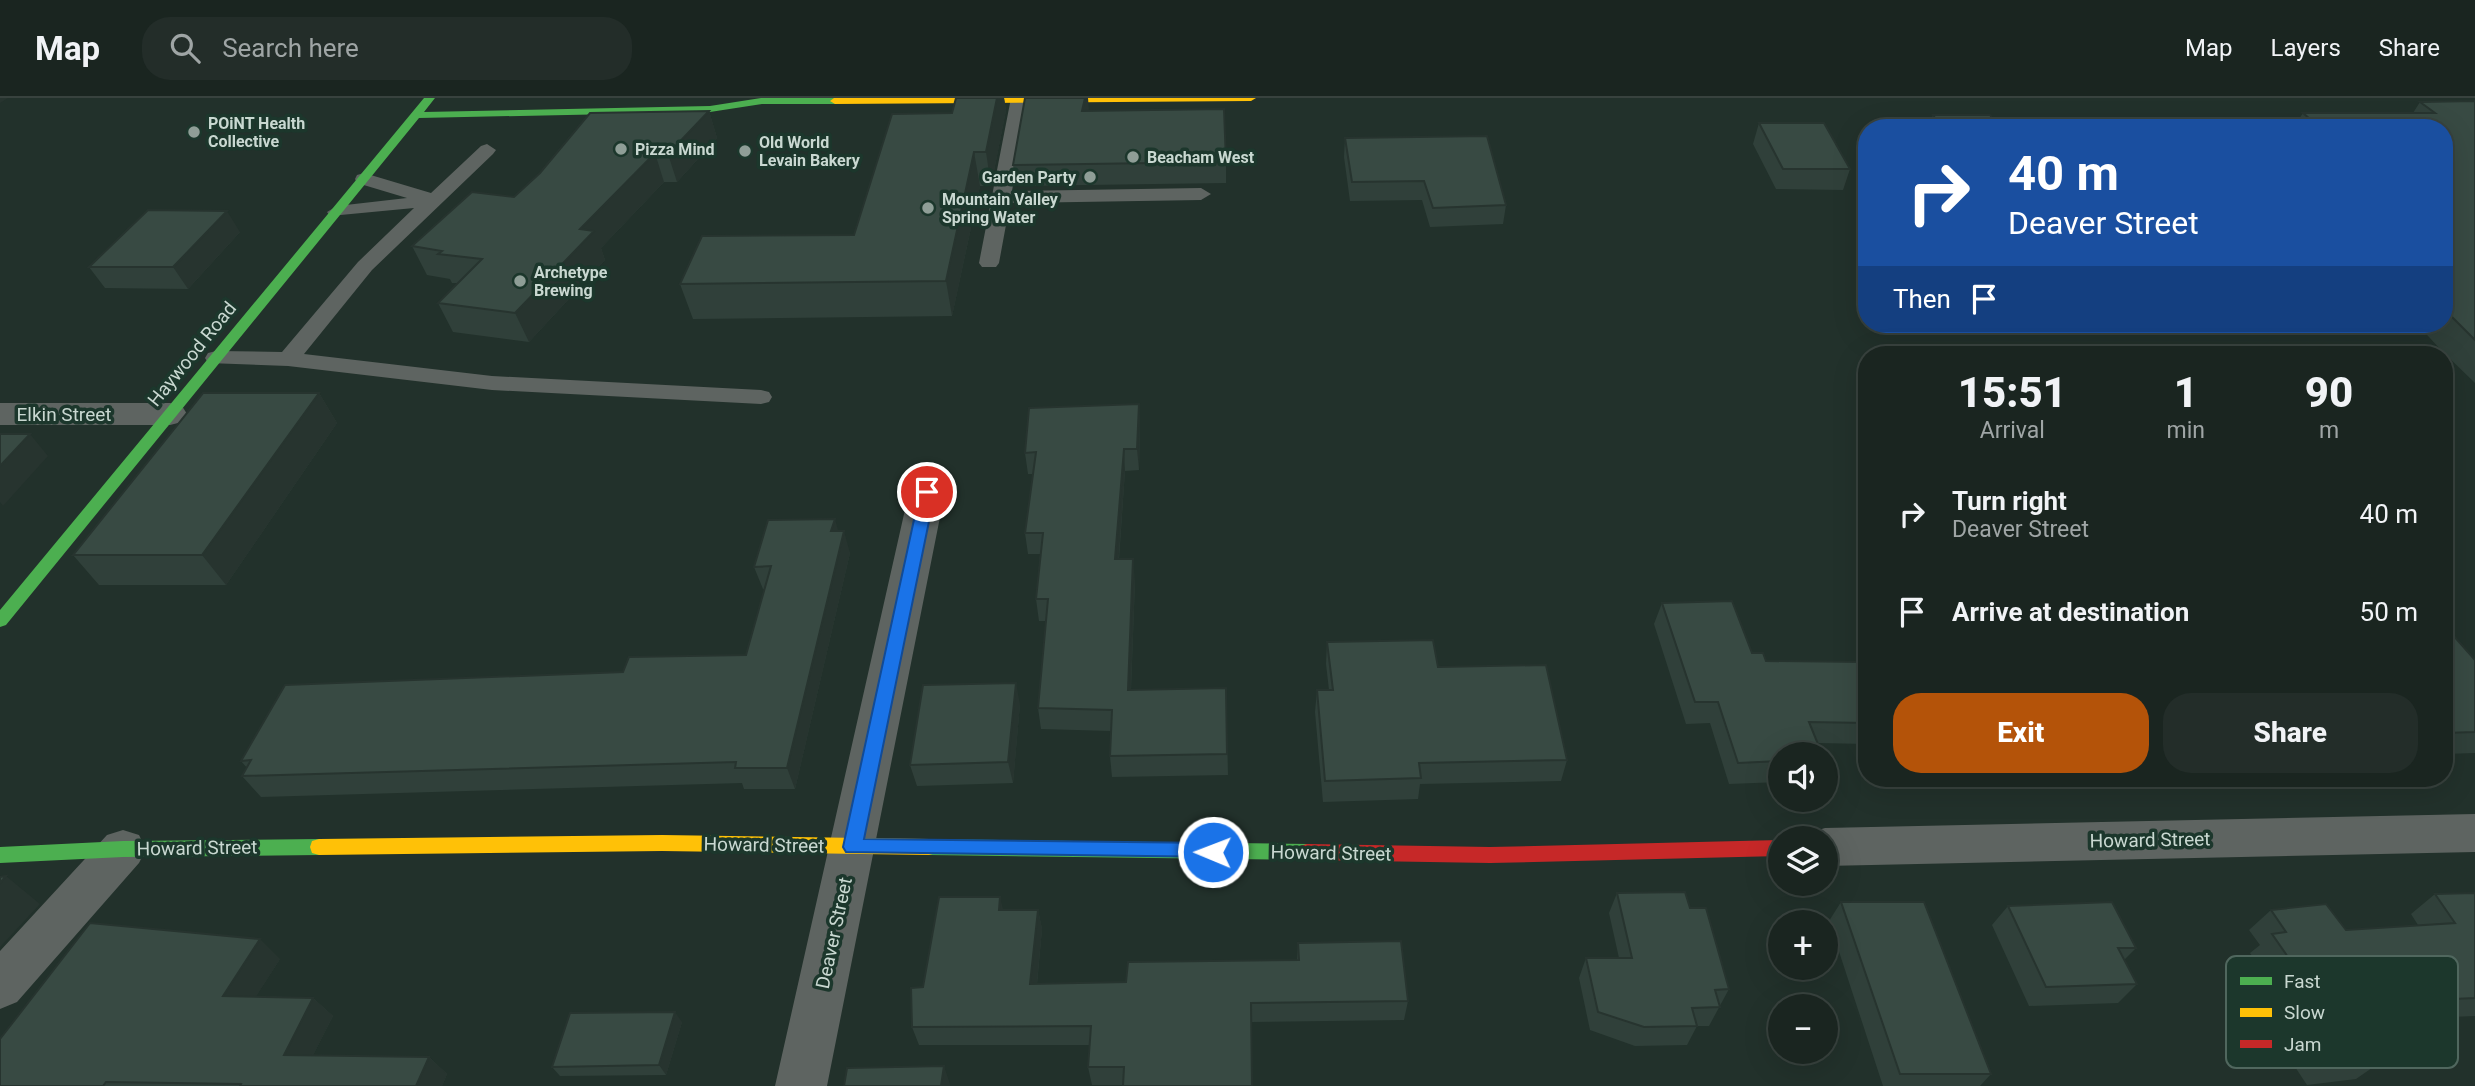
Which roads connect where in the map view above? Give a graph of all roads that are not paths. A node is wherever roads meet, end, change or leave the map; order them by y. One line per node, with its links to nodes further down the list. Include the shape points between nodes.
1 (430, 98): 6 (main road, Haywood Road)
2 (1207, 98): 3 (main road); 5 (main road)
3 (1251, 98)
4 (758, 99): 5 (main road); 6 (main road, via 710,109)
5 (1019, 99): 10 (lane)
6 (417, 115): 8 (main road, Haywood Road)
7 (487, 150): 11 (lane)
8 (364, 179): 11 (lane); 12 (main road, Haywood Road)
9 (1201, 194): 10 (lane)
10 (1002, 197): 13 (lane)
11 (435, 200): 12 (lane); 15 (lane, via 365,265)
12 (337, 212): 14 (main road, Haywood Road)
13 (989, 263)
14 (216, 358): 15 (lane); 18 (main road, Haywood Road)
15 (288, 359): 16 (lane, via 492,383)
16 (761, 397)
17 (0, 414): 18 (street, Elkin Street)
18 (170, 414): 20 (main road, Haywood Road)
19 (927, 492): 22 (street, Deaver Street)
20 (0, 621)
21 (2475, 833): 23 (street, Howard Street)
22 (853, 847): 24 (main road, Howard Street, via 1490,855); 25 (main road, Howard Street, via 648,843); 28 (street, Deaver Street)
23 (1838, 847)
24 (1768, 848)
25 (123, 849): 26 (main road, Howard Street); 27 (street)
26 (0, 855)
27 (0, 986)
28 (801, 1086)

